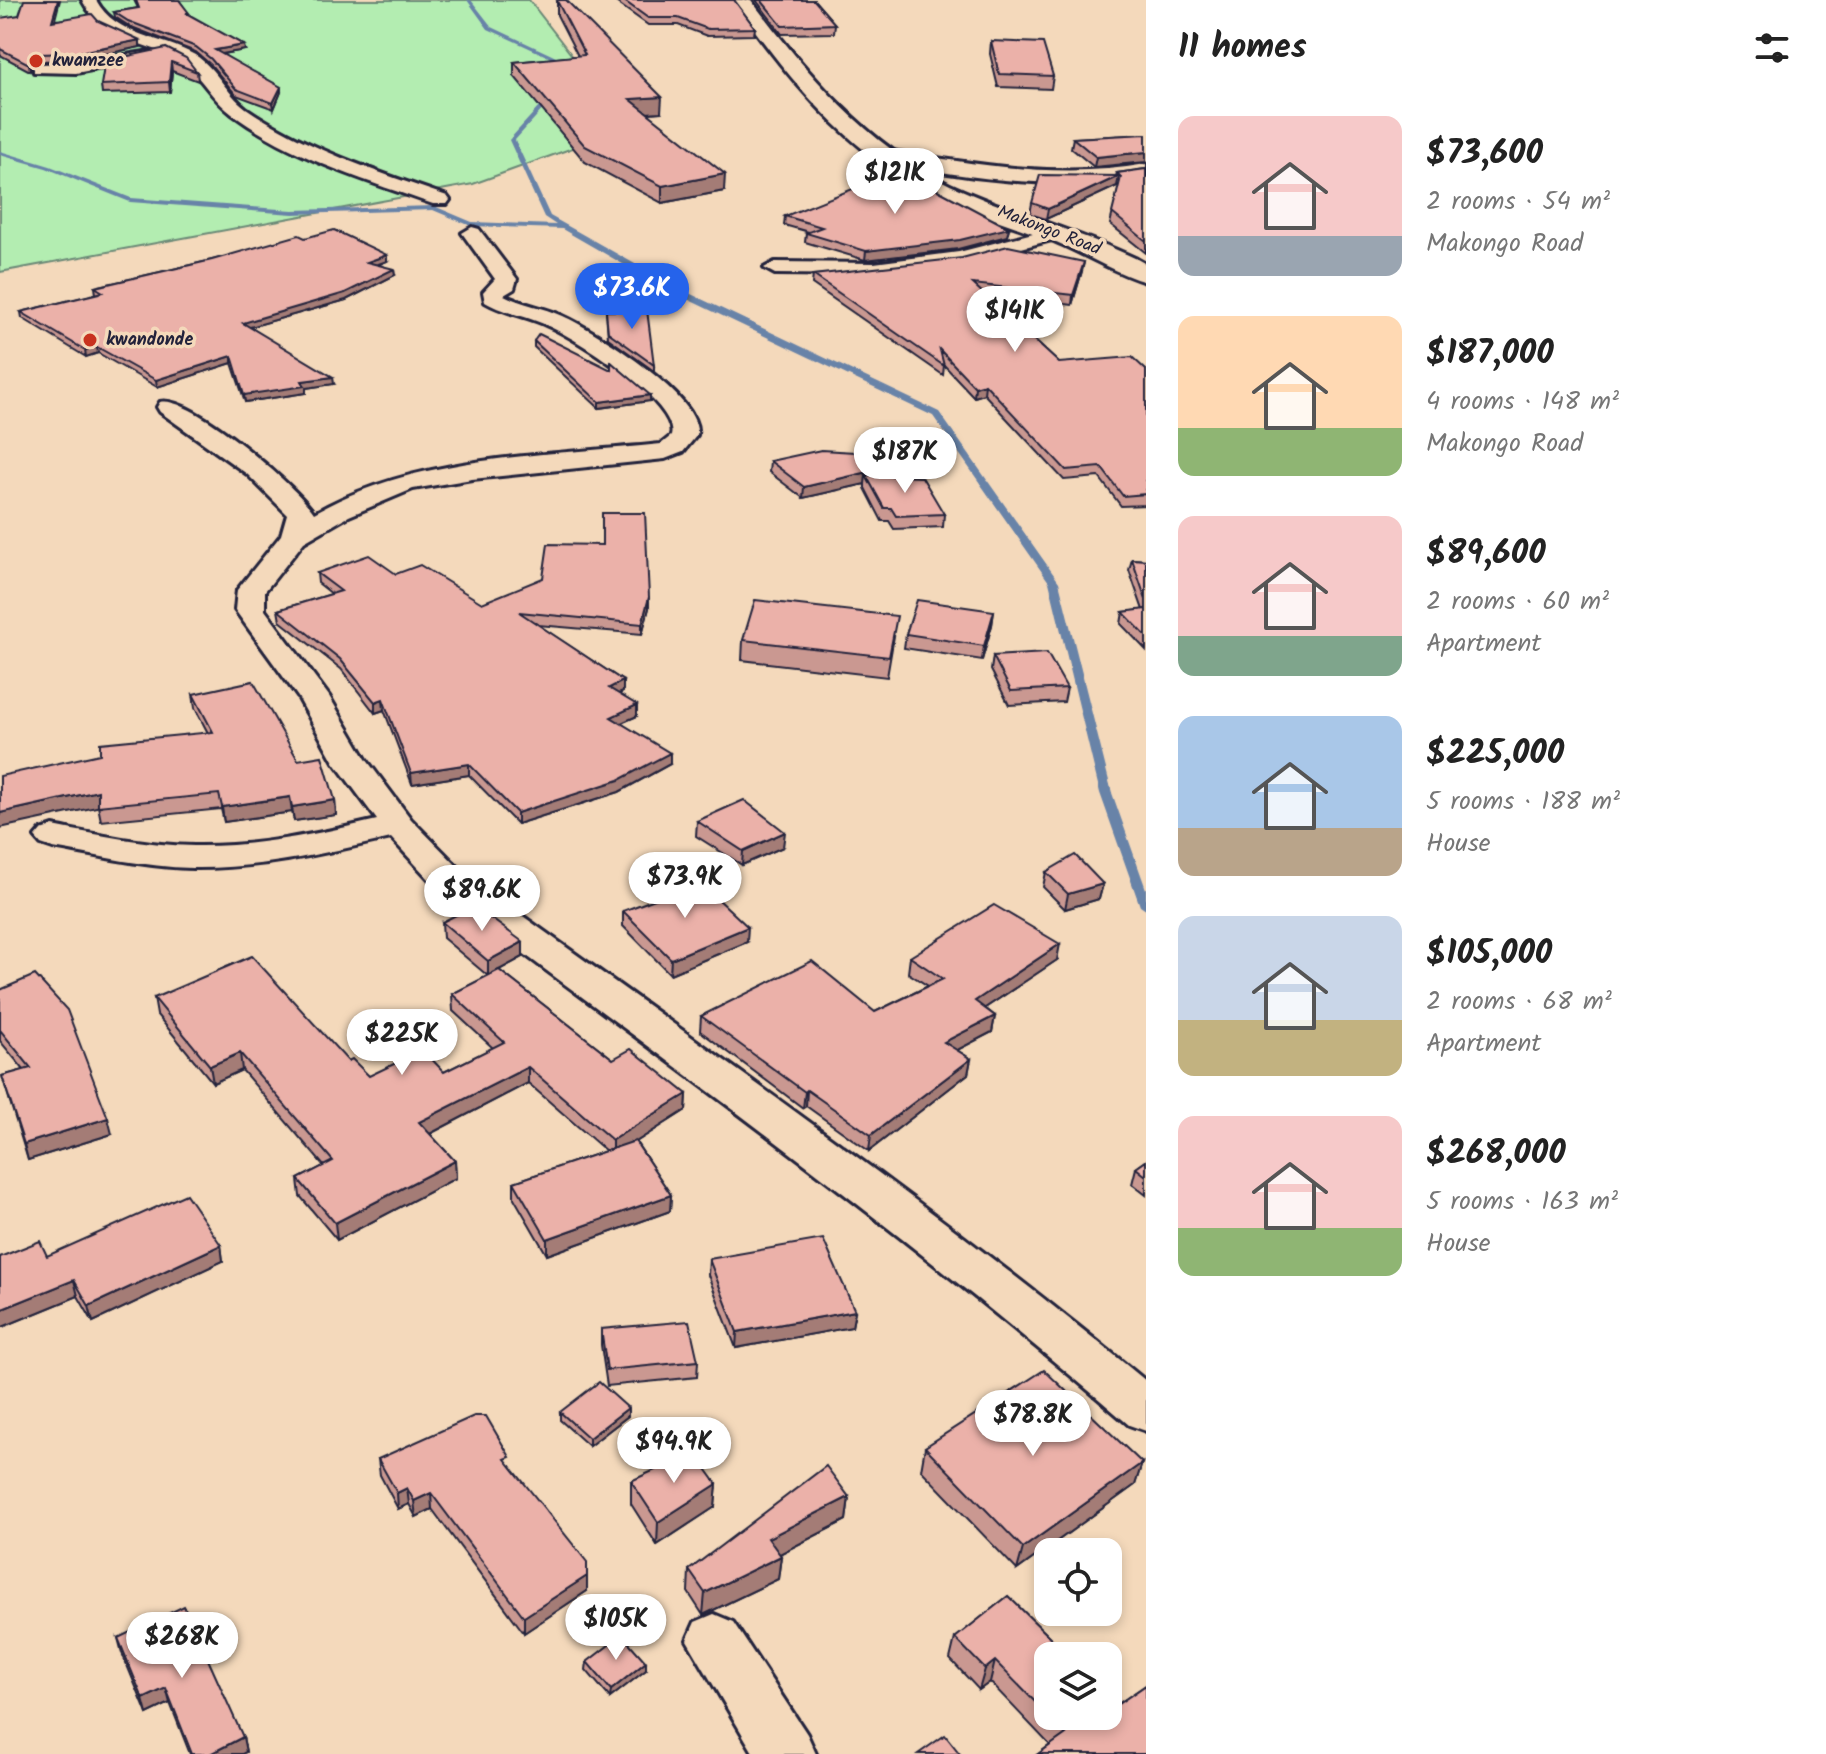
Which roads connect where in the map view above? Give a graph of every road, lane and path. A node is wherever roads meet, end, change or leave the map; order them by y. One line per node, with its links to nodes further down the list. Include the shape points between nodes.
1 (89, 0): 3 (street, via 92,10 115,26)
2 (742, 0): 5 (street, Makongo Road, via 804,81)
3 (168, 49): 4 (street, via 128,60); 7 (street, via 189,57 219,95 273,133 315,155)
4 (40, 69)
5 (880, 154): 6 (street, via 1074,177); 9 (street, Makongo Road, via 939,188)
6 (1146, 170)
7 (440, 200)
8 (472, 233): 13 (street, via 506,279 493,297 572,329 648,384 684,421 686,433 677,447 665,451 407,482 339,510)
9 (1056, 233): 10 (street, via 960,258 874,269); 11 (street, Makongo Road)
10 (775, 268)
11 (1146, 274)
12 (169, 407): 13 (street, via 286,494 301,513)
13 (294, 536): 14 (street, via 251,590 250,610)
14 (399, 826): 15 (street, via 227,857 190,857); 16 (street, via 454,884 894,1207)
15 (53, 837)
16 (1146, 1410)
17 (714, 1640): 18 (street)
18 (787, 1754)

